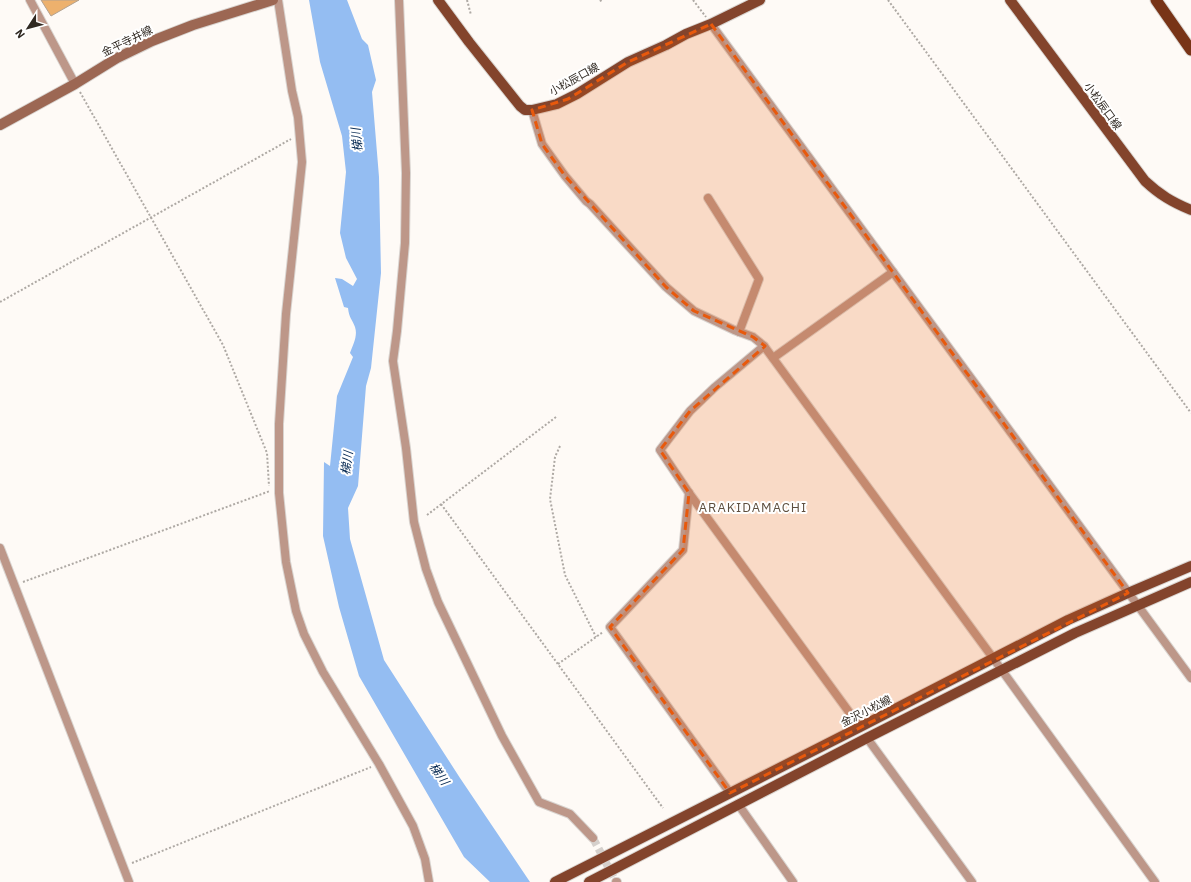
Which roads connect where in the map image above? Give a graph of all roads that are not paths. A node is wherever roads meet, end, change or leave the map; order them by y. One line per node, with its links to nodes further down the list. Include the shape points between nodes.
1 (30, 0): 11 (street)
2 (273, 0): 11 (main road, 金平寺井線, via 152,41)
3 (278, 0): 36 (street, via 298,117 302,162 286,314 279,424 279,493 286,562 296,611 304,634 323,672 413,826 425,859)
4 (399, 0): 33 (street, via 406,181 405,243 394,361 414,522 426,569 438,602 502,736 539,802 570,814)
5 (438, 0): 12 (main road, via 520,106 525,110)
6 (760, 0): 9 (main road, 小松辰口線)
7 (1010, 0): 15 (main road, 小松辰口線, via 1145,181 1158,193)
8 (1156, 0): 10 (highway)
9 (711, 24): 12 (main road, 小松辰口線, via 628,62 568,99); 16 (street)
10 (1191, 50)
11 (75, 84): 13 (main road, 金平寺井線)
12 (532, 110): 17 (street, via 542,144 586,201 666,287 694,311)
13 (0, 125)
14 (708, 198): 17 (street, via 759,279)
15 (1191, 210)
16 (893, 272): 19 (street); 24 (street)
17 (739, 332): 18 (street, via 753,337)
18 (764, 346): 19 (street); 20 (street, via 690,411 660,450)
19 (773, 358): 26 (street)
20 (689, 493): 29 (street); 31 (street, via 682,550 610,627)
21 (0, 548): 35 (street)
22 (1191, 566): 24 (main road, 金沢小松線)
23 (1191, 582): 25 (main road)
24 (1128, 593): 25 (street); 26 (main road, 金沢小松線)
25 (1139, 606): 27 (main road, via 1075,633); 28 (street)
26 (994, 658): 27 (street); 29 (main road, 金沢小松線)
27 (1001, 670): 30 (main road); 40 (street)
28 (1191, 678)
29 (860, 727): 31 (main road, 金沢小松線)
30 (867, 738): 32 (main road); 39 (street)
31 (730, 793): 37 (main road, 金沢小松線)
32 (738, 804): 34 (main road); 38 (street)
33 (593, 838)
34 (590, 881)
35 (129, 882)
36 (429, 882)
37 (555, 882)
38 (792, 882)
39 (972, 882)
40 (1155, 882)

